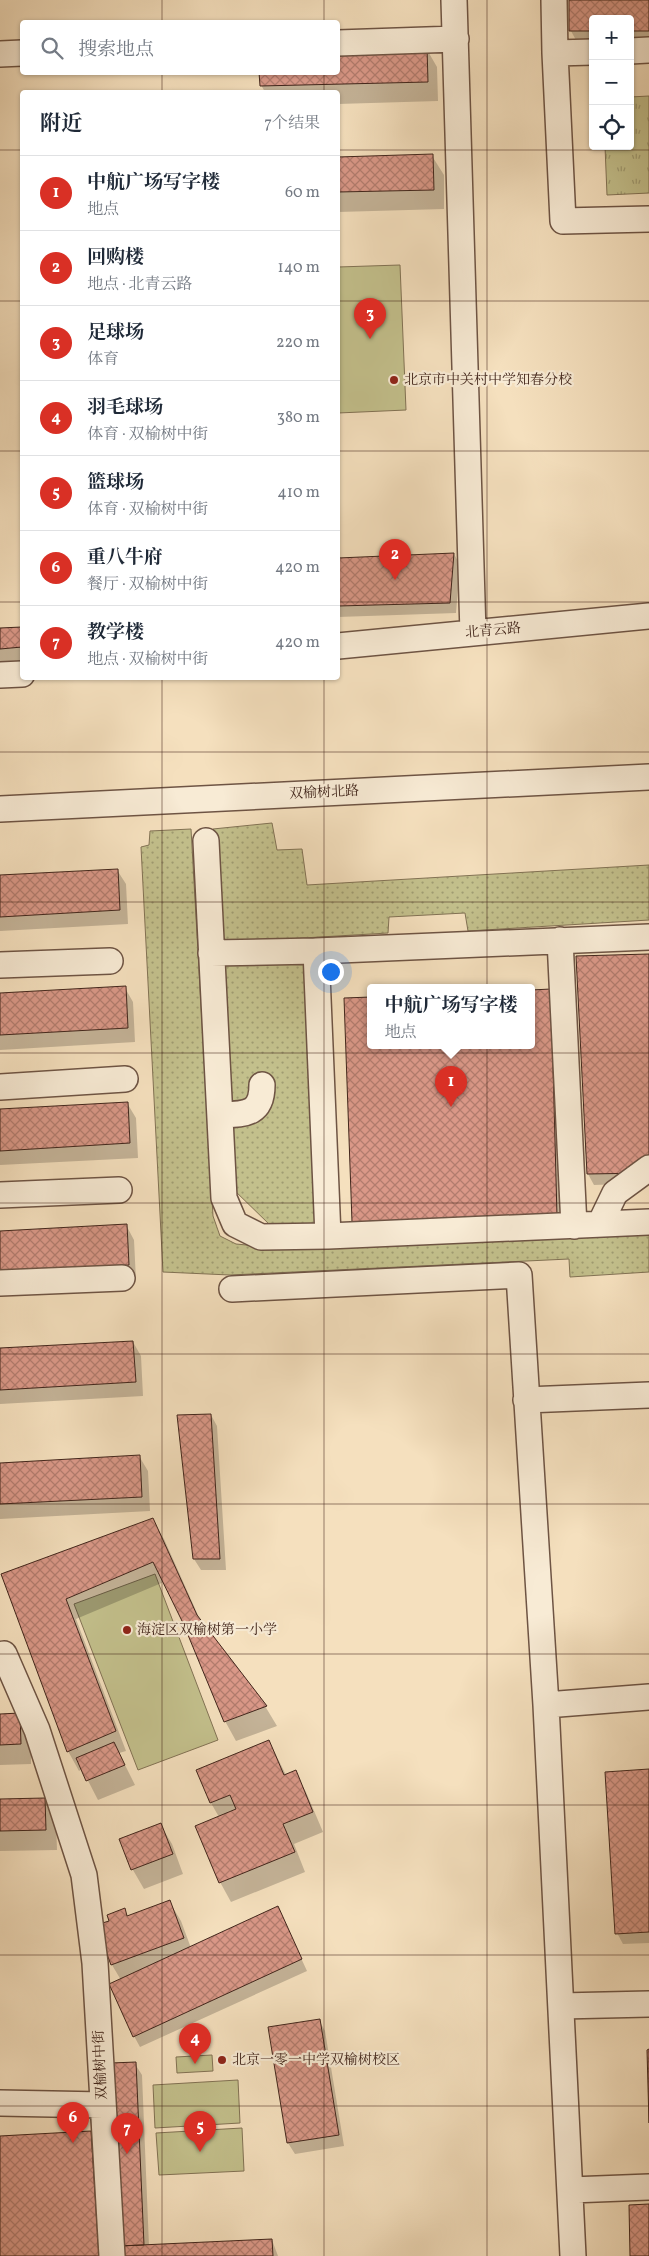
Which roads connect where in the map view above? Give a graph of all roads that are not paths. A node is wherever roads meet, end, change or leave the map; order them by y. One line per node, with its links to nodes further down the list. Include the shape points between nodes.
1 (454, 0): 3 (street)
2 (554, 0): 9 (street)
3 (456, 39): 4 (street); 13 (street)
4 (340, 43)
5 (649, 50): 6 (street)
6 (634, 51)
7 (589, 52): 9 (street)
8 (20, 53): 10 (street)
9 (555, 53): 11 (street, via 562,221)
10 (0, 54)
11 (649, 218)
12 (649, 616): 13 (street, 北青云路)
13 (473, 633): 14 (street, 北青云路)
14 (340, 646)
15 (20, 674): 16 (street)
16 (0, 675)
17 (649, 776): 18 (street, 双榆树北路)
18 (0, 809)
19 (206, 841): 23 (street)
20 (649, 937): 21 (street)
21 (560, 940): 22 (street); 35 (street)
22 (316, 951): 23 (street); 36 (street)
23 (210, 953): 29 (street)
24 (110, 962): 25 (street)
25 (0, 965)
26 (125, 1079): 28 (street)
27 (262, 1085): 29 (street, via 261,1103 254,1110)
28 (0, 1087)
29 (220, 1115): 36 (street, via 224,1198 235,1224 261,1237)
30 (649, 1168): 34 (street, via 615,1193)
31 (119, 1190): 32 (street)
32 (0, 1195)
33 (649, 1222): 34 (street)
34 (600, 1224): 35 (street)
35 (574, 1226): 36 (street)
36 (328, 1236)
37 (122, 1278): 38 (street)
38 (0, 1283)
39 (232, 1289): 41 (street, via 518,1275)
40 (649, 1395): 41 (street)
41 (526, 1400): 44 (street)
42 (1, 1652): 48 (street, 双榆树中街, via 37,1730 84,1875 95,1963)
43 (649, 1697): 44 (street)
44 (546, 1705): 46 (street)
45 (649, 2004): 46 (street)
46 (561, 2006): 50 (street)
47 (0, 2103): 48 (street)
48 (103, 2105): 51 (street, 双榆树中街)
49 (649, 2187): 50 (street)
50 (571, 2190): 52 (street)
51 (112, 2256)
52 (573, 2256)

